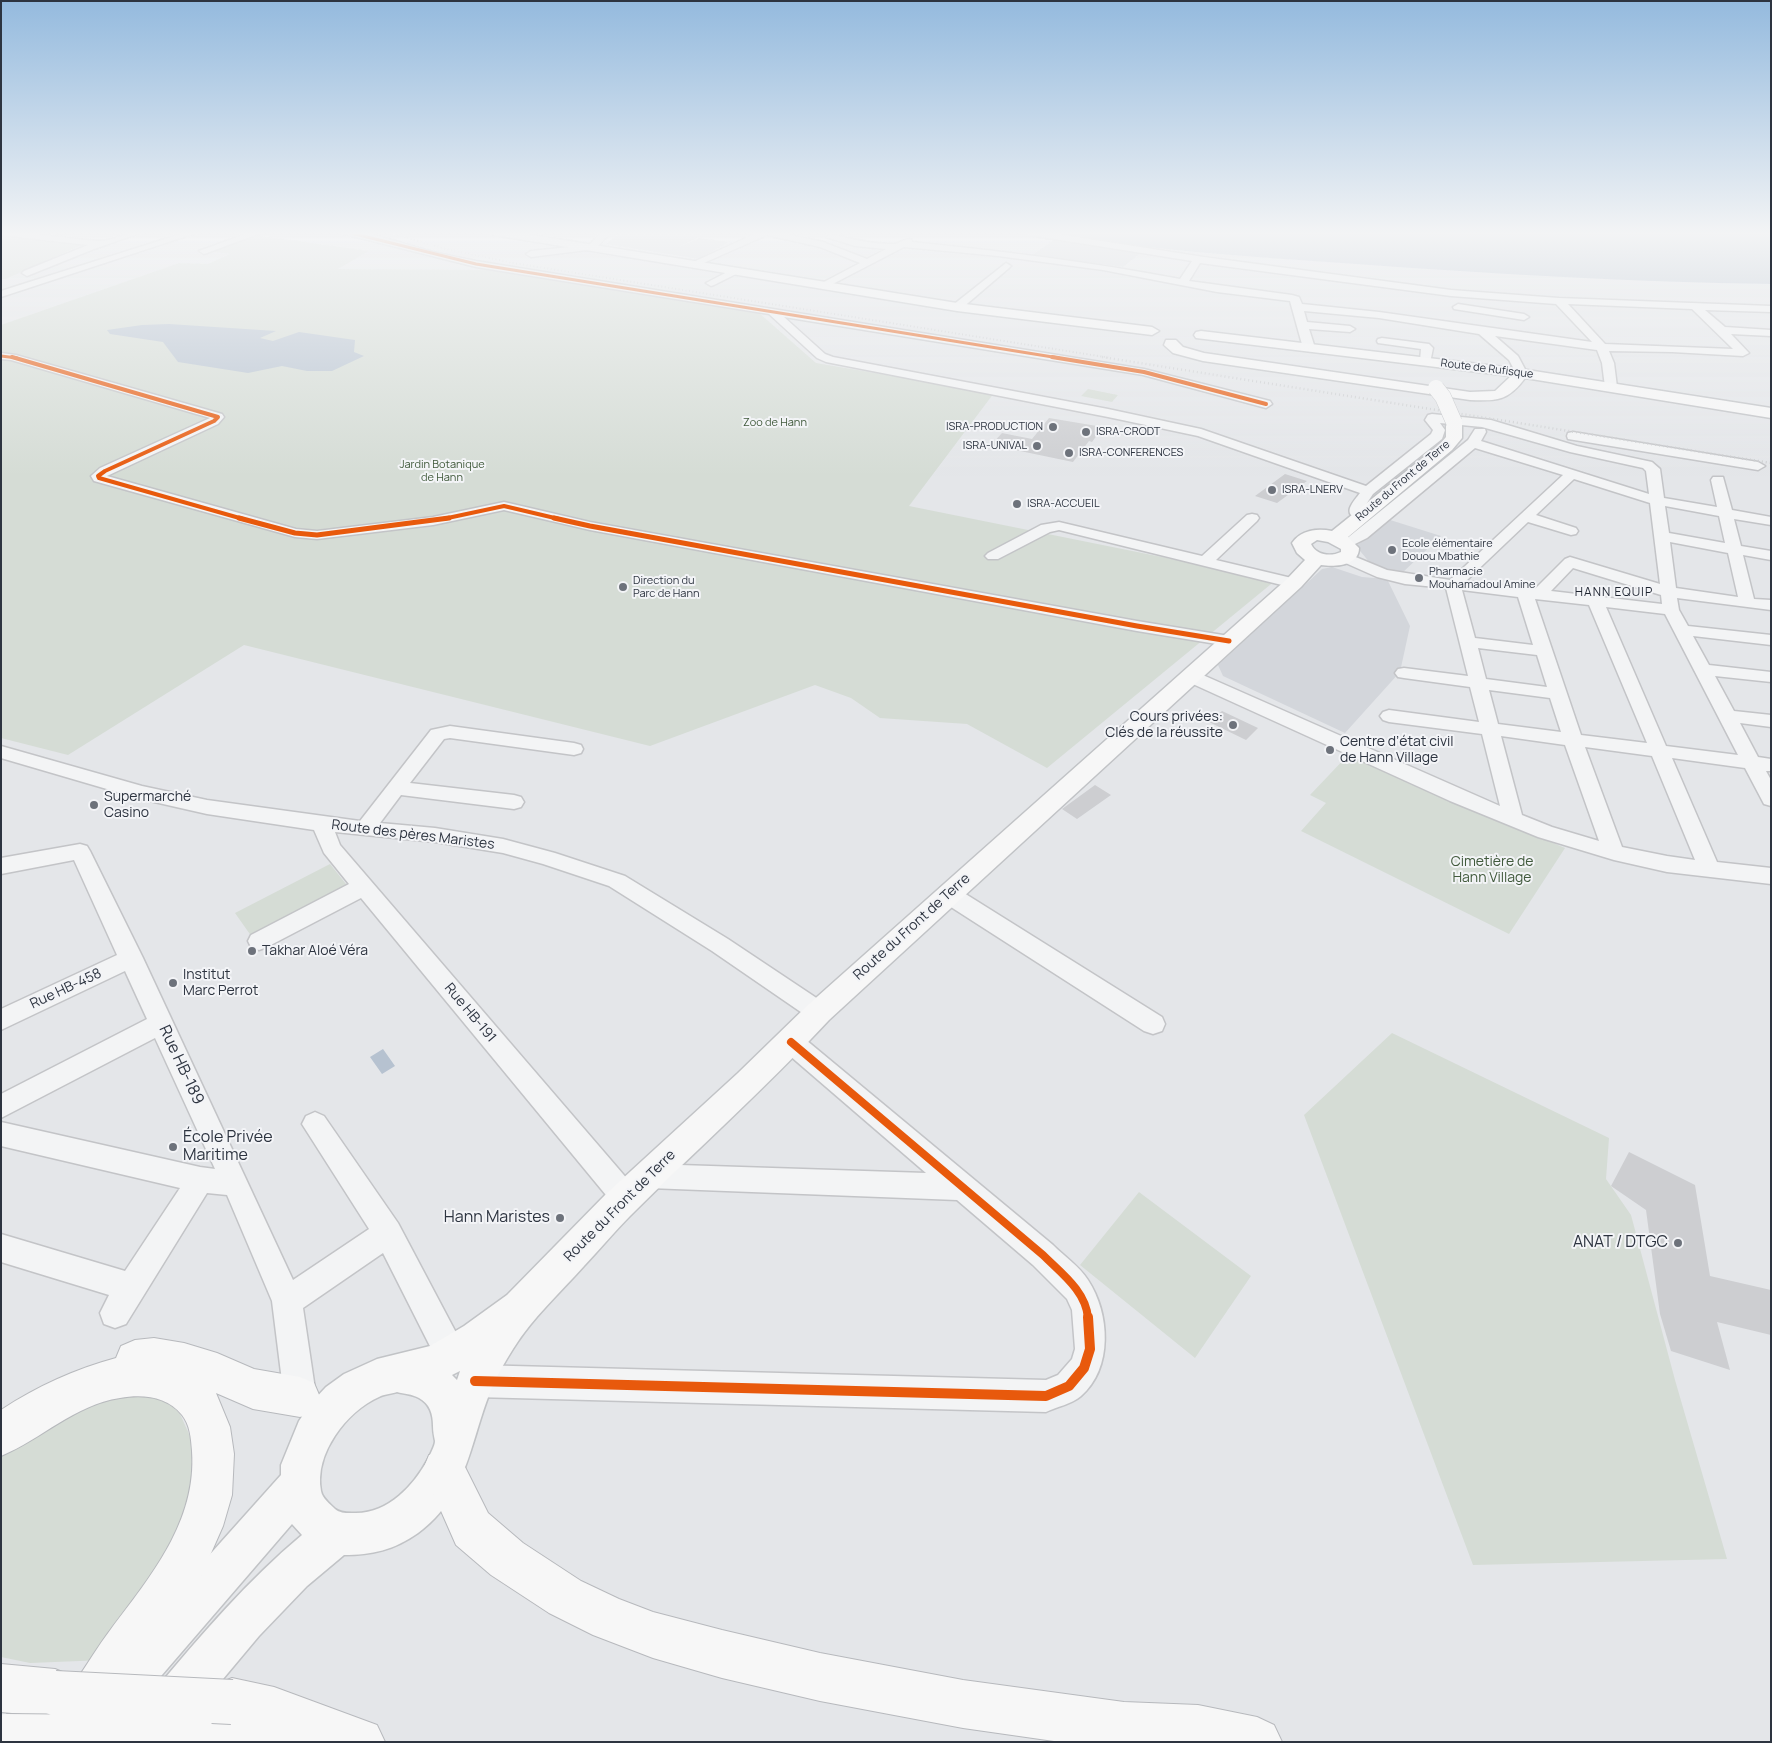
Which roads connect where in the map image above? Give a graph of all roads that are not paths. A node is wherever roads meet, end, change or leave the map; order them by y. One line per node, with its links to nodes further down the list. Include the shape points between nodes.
1 (773, 313): 20 (street)
2 (781, 313): 11 (street)
3 (1009, 313): 18 (main road)
4 (1299, 313): 12 (street)
5 (1392, 313): 16 (street)
6 (1463, 313): 16 (street)
7 (1497, 313): 10 (street)
8 (1571, 313): 24 (street)
9 (1703, 313): 17 (street)
10 (1524, 317)
11 (851, 324): 20 (street); 30 (street, via 1144,372)
12 (1302, 324): 15 (street); 25 (street)
13 (1165, 326): 18 (main road)
14 (1189, 328): 22 (main road, Route de Rufisque, via 1199,332)
15 (1350, 329)
16 (1478, 330): 24 (street); 28 (street, via 1514,358)
17 (1722, 330): 19 (street); 24 (street, via 1743,353)
18 (1152, 331): 23 (main road, via 1154,337)
19 (1771, 333)
20 (796, 334): 37 (street, via 830,360 1201,433)
21 (1382, 340): 27 (street, via 1425,346)
22 (1198, 341): 23 (main road, Route de Rufisque); 25 (main road, Route de Rufisque); 40 (main road, Route du Front de Terre, bridge, via 1239,354 1374,363 1410,373 1436,388 1454,422 1454,438)
23 (1171, 343): 28 (main road, via 1178,350 1204,357 1470,396 1500,395 1508,391)
24 (1602, 347): 29 (street, via 1608,363)
25 (1309, 348): 27 (main road, Route de Rufisque)
26 (1, 356): 61 (street, via 218,417 99,478 295,533 317,535 432,521 504,506 590,526)
27 (1426, 361): 28 (main road, Route de Rufisque)
28 (1521, 373): 29 (main road, Route de Rufisque)
29 (1610, 387): 31 (main road, Route de Rufisque)
30 (1266, 404)
31 (1771, 413)
32 (1479, 422): 33 (street, via 1480,435); 34 (street); 37 (street, via 1432,418 1439,430 1437,436); 38 (street, via 1651,467)
33 (1473, 443): 35 (street); 46 (street)
34 (1758, 466)
35 (1572, 474): 38 (street); 41 (street)
36 (1718, 480): 39 (street)
37 (1368, 490): 40 (street, via 1356,509 1356,513)
38 (1658, 501): 39 (street); 45 (street)
39 (1726, 513): 43 (street); 47 (street)
40 (1363, 516): 46 (main road, Route du Front de Terre)
41 (1526, 516): 44 (street); 52 (street)
42 (1252, 518): 50 (street)
43 (1771, 521)
44 (1571, 531)
45 (1660, 536): 47 (street); 53 (street)
46 (1347, 541): 51 (main road, Route du Front de Terre, via 1316,536 1302,540 1303,550 1318,558); 52 (street, via 1382,574)
47 (1734, 550): 49 (street); 56 (street)
48 (993, 556): 50 (street, via 1046,528 1059,526)
49 (1771, 556)
50 (1206, 561): 51 (street)
51 (1294, 583): 61 (main road, Route du Front de Terre)
52 (1453, 585): 54 (street); 62 (street)
53 (1669, 592): 54 (street, via 1570,562); 56 (street); 58 (street)
54 (1532, 594): 55 (street); 63 (street)
55 (1596, 602): 58 (street); 76 (street)
56 (1747, 603): 57 (street)
57 (1771, 606)
58 (1671, 610): 59 (street)
59 (1682, 630): 60 (street); 64 (street)
60 (1771, 640)
61 (1229, 642): 66 (main road, Route du Front de Terre)
62 (1467, 642): 63 (street); 68 (street)
63 (1544, 651): 69 (street)
64 (1703, 670): 67 (street); 71 (street)
65 (1404, 673): 68 (street)
66 (1190, 676): 83 (street); 91 (main road, Route du Front de Terre)
67 (1771, 677)
68 (1478, 683): 69 (street); 73 (street)
69 (1558, 694): 74 (street)
70 (1389, 716): 73 (street)
71 (1727, 716): 72 (street); 78 (street)
72 (1771, 721)
73 (1490, 729): 74 (street); 83 (street)
74 (1573, 740): 76 (street); 86 (street)
75 (574, 749): 80 (street, via 444,732 438,734)
76 (1659, 751): 78 (street); 88 (street)
77 (1, 752): 84 (street, Route des pères Maristes, via 141,792)
78 (1751, 762): 79 (street); 81 (street)
79 (1771, 765)
80 (396, 788): 82 (street); 85 (street)
81 (1771, 800)
82 (514, 802)
83 (1514, 819): 86 (street)
84 (322, 824): 85 (street, Route des pères Maristes); 90 (street, Rue HB-191, via 331,848)
85 (366, 827): 94 (street, Route des pères Maristes, via 503,846 617,882 713,940)
86 (1614, 853): 88 (street)
87 (1, 866): 93 (street, Rue HB-189, via 80,851)
88 (1710, 870): 89 (street)
89 (1771, 876)
90 (364, 887): 92 (street); 104 (street, Rue HB-191)
91 (948, 894): 94 (main road, Route du Front de Terre); 97 (street)
92 (259, 941)
93 (132, 958): 95 (street, Rue HB-458); 96 (street, Rue HB-189)
94 (819, 1012): 98 (main road, Route du Front de Terre)
95 (1, 1020)
96 (161, 1023): 99 (street); 103 (street, Rue HB-189)
97 (1153, 1024)
98 (791, 1042): 104 (main road, Route du Front de Terre); 105 (street)
99 (1, 1107)
100 (315, 1124): 106 (street)
101 (1, 1134): 102 (street)
102 (200, 1180): 103 (street); 108 (street)
103 (235, 1183): 109 (street, Rue HB-189)
104 (637, 1187): 105 (street); 111 (main road, Route du Front de Terre, via 520,1308 494,1345)
105 (961, 1187): 111 (street, via 1043,1255 1077,1289 1087,1308 1090,1349 1084,1368 1069,1386 1046,1396)
106 (388, 1233): 109 (street); 111 (street)
107 (1, 1248): 108 (street)
108 (132, 1287): 110 (street)
109 (287, 1301): 113 (street, Rue HB-189)
110 (115, 1313)
111 (463, 1368): 112 (main road, via 429,1366); 116 (main road, Route du Front de Terre)
112 (397, 1374): 113 (main road, via 379,1377 362,1384 340,1400); 116 (main road, via 418,1376 435,1385 448,1400 454,1421)
113 (310, 1409): 114 (highway, via 217,1373 154,1358 88,1368 50,1384); 117 (main road)
114 (1, 1414)
115 (1, 1435): 121 (highway, via 34,1412 75,1391 110,1379 140,1376 163,1378 181,1386 198,1402 209,1420 214,1450 213,1481 192,1548 161,1601 88,1705)
116 (449, 1458): 118 (main road, via 432,1490 397,1523 356,1536); 126 (highway, via 460,1506 472,1529 507,1559 565,1597 609,1619 653,1635 820,1677 963,1704 1124,1726 1198,1730)
117 (300, 1484): 118 (main road, via 307,1511 325,1529); 122 (main road)
118 (336, 1534): 123 (main road, via 292,1571 243,1620)
119 (1, 1688): 125 (highway, bridge, via 232,1702 274,1711)
120 (4, 1736): 124 (highway, bridge)
121 (68, 1742)
122 (74, 1742)
123 (142, 1742)
124 (313, 1742)
125 (360, 1742)
126 (1257, 1742)

